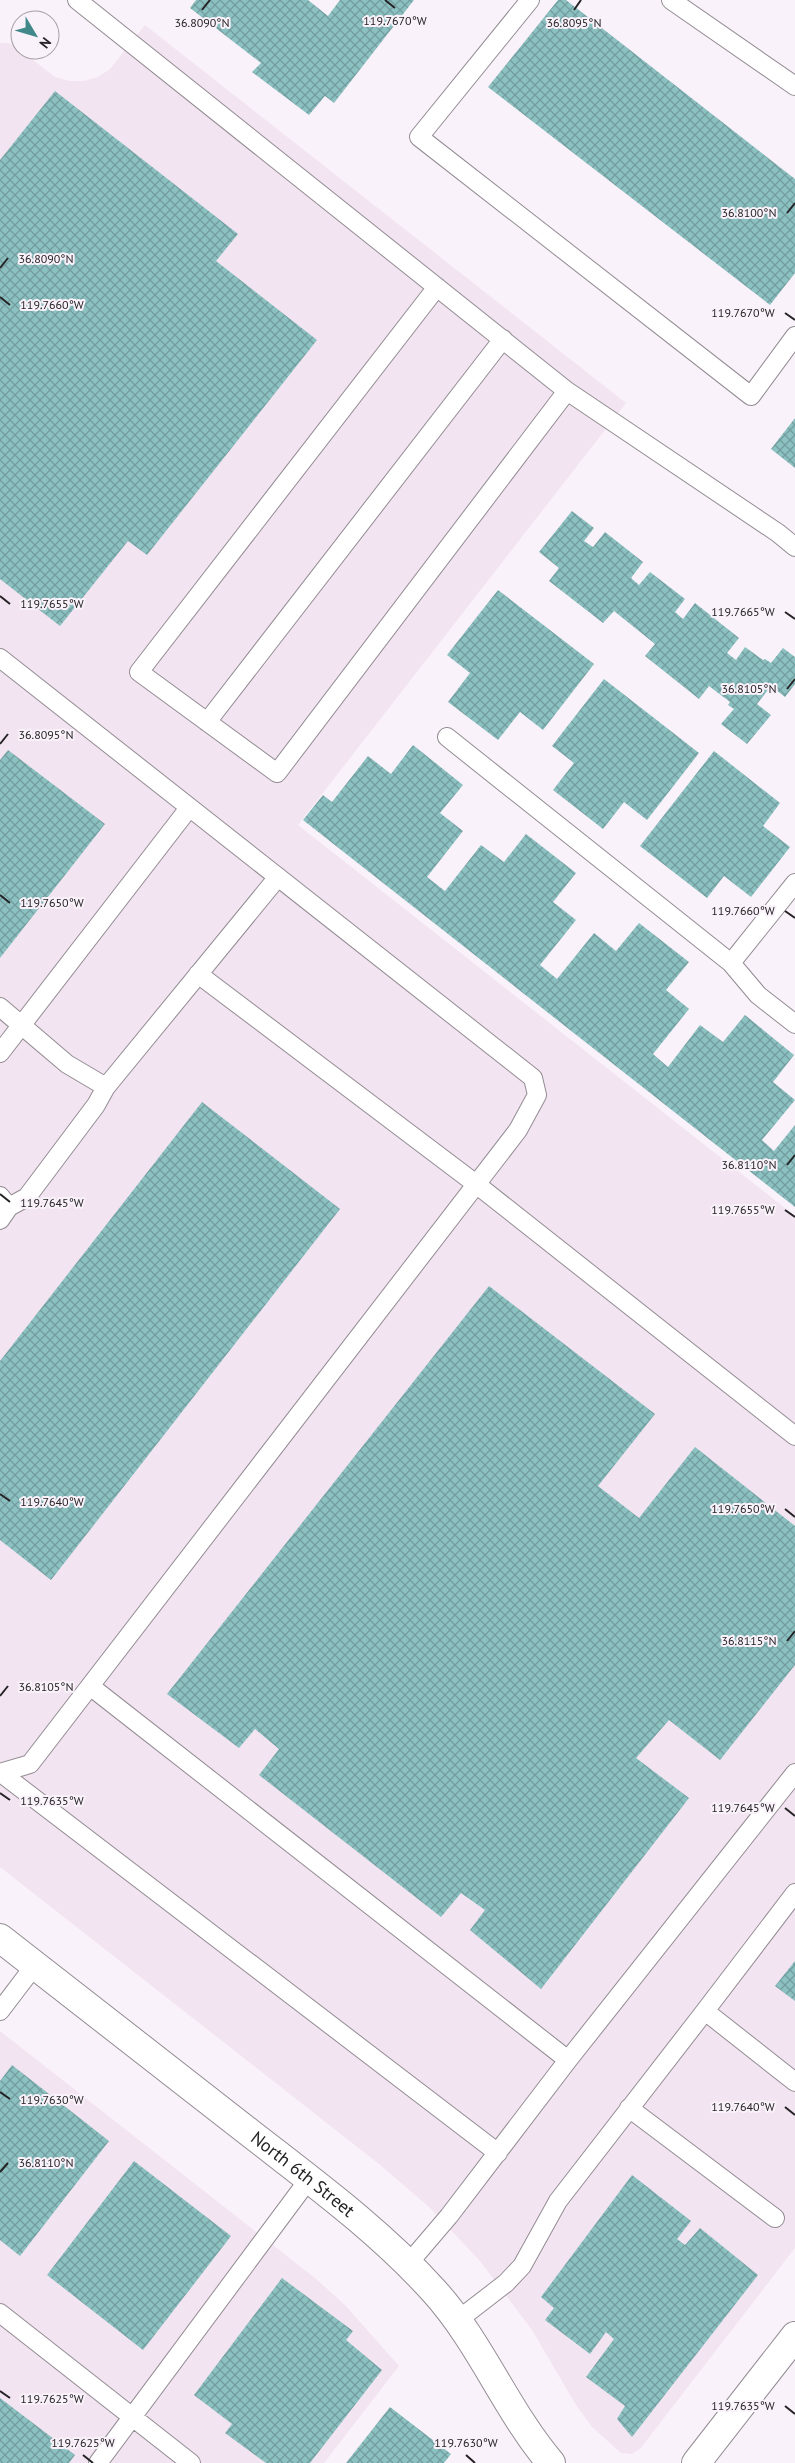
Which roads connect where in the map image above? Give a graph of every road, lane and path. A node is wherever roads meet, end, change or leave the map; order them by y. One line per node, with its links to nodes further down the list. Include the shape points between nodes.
1 (77, 0): 5 (lane)
2 (530, 0): 6 (lane, via 419,137 751,396)
3 (671, 0): 4 (lane)
4 (795, 86)
5 (437, 287): 7 (lane); 11 (lane, via 139,672)
6 (795, 336)
7 (503, 339): 8 (lane); 11 (lane)
8 (567, 391): 9 (lane); 11 (lane, via 277,773)
9 (795, 547)
10 (0, 658): 13 (lane)
11 (207, 722)
12 (447, 737): 16 (lane)
13 (188, 808): 14 (lane); 19 (lane)
14 (278, 877): 17 (lane); 23 (lane, via 533,1078 537,1095 518,1130)
15 (795, 883): 16 (lane)
16 (731, 964): 20 (lane, via 758,996)
17 (198, 974): 22 (lane); 23 (lane)
18 (0, 1007): 19 (lane)
19 (22, 1024): 21 (lane); 22 (lane, via 67,1064)
20 (795, 1024)
21 (0, 1053)
22 (106, 1087): 24 (lane, via 27,1197)
23 (476, 1184): 25 (lane); 26 (lane)
24 (3, 1208)
25 (795, 1436)
26 (90, 1686): 27 (lane, via 30,1764); 34 (lane)
27 (0, 1773): 37 (lane)
28 (795, 1773): 34 (lane)
29 (795, 1893): 33 (lane)
30 (0, 1938): 31 (street, North 6th Street)
31 (35, 1965): 32 (lane); 38 (street, North 6th Street)
32 (0, 2011)
33 (705, 2011): 35 (lane); 36 (lane)
34 (568, 2060): 37 (lane)
35 (795, 2082)
36 (629, 2108): 39 (lane); 42 (lane, via 558,2201 522,2266 506,2283)
37 (498, 2153): 40 (lane)
38 (309, 2179): 40 (street, North 6th Street, via 366,2224); 44 (lane)
39 (775, 2218)
40 (408, 2264): 42 (street, North 6th Street)
41 (0, 2313): 44 (lane)
42 (458, 2320): 47 (street, North 6th Street, via 535,2444)
43 (795, 2336): 48 (street)
44 (132, 2417): 45 (lane); 46 (lane)
45 (98, 2463)
46 (191, 2463)
47 (551, 2463)
48 (696, 2463)

